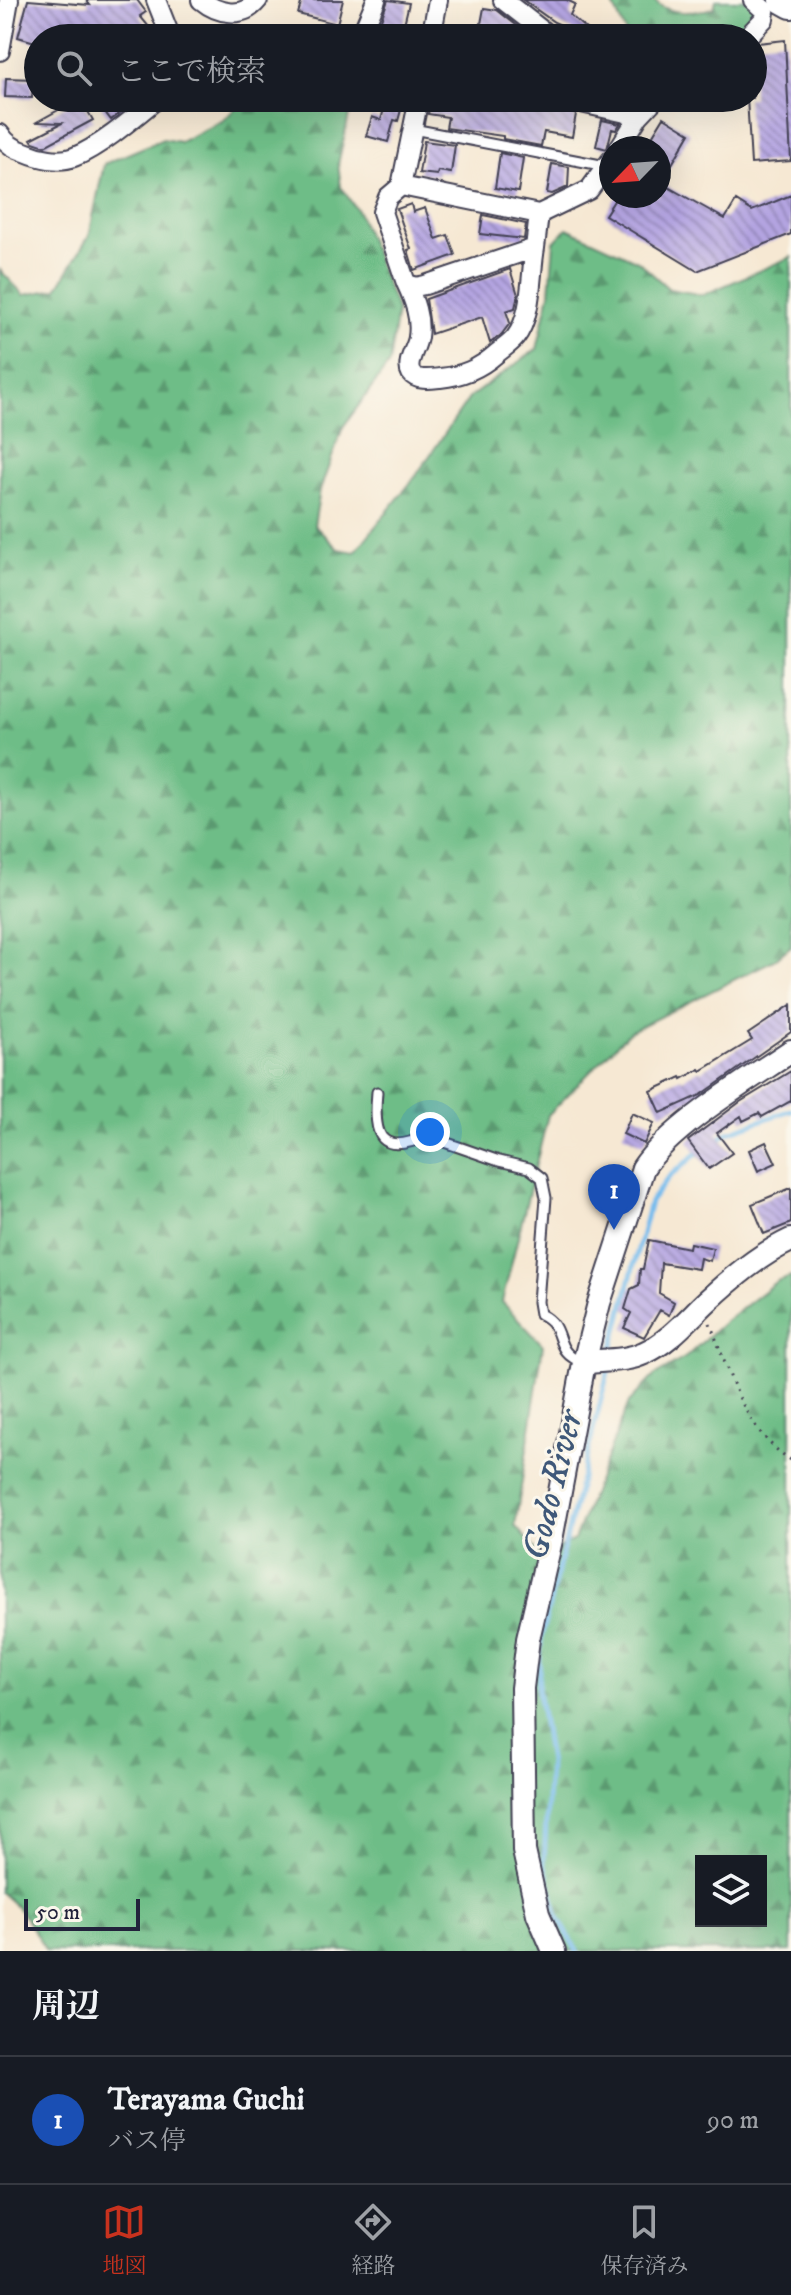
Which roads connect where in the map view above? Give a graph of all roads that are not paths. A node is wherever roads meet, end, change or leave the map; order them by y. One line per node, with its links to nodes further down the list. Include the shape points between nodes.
1 (9, 0): 16 (street)
2 (156, 0): 11 (street)
3 (201, 0): 4 (street, via 227,13 243,12)
4 (258, 0)
5 (376, 0): 12 (street)
6 (438, 0): 13 (street)
7 (503, 0): 14 (street)
8 (753, 0): 15 (street, via 765,11)
9 (782, 0): 10 (main road)
10 (791, 5)
11 (165, 24)
12 (366, 24)
13 (434, 24)
14 (534, 24)
15 (759, 24)
16 (0, 51)
17 (141, 112): 24 (street, via 74,157 35,156 16,149)
18 (416, 112): 23 (street)
19 (621, 112): 22 (street)
20 (635, 112): 22 (street)
21 (643, 112): 22 (street)
22 (639, 116): 25 (street)
23 (413, 129): 26 (lane); 28 (street)
24 (0, 134)
25 (626, 136)
26 (599, 161)
27 (599, 176): 29 (street, via 589,190)
28 (401, 186): 29 (street); 31 (street, via 388,197 382,212)
29 (539, 214): 30 (street)
30 (535, 248): 31 (street, via 425,285); 31 (street, via 528,305 515,337 464,375 413,375 418,321)
31 (406, 283)
32 (791, 1051): 35 (street, via 671,1137 648,1160)
33 (377, 1092): 35 (lane, via 379,1133 390,1143 405,1145 427,1136 529,1168 542,1178 546,1198 540,1314 554,1325 570,1358)
34 (791, 1240): 35 (street, via 753,1263 663,1344 628,1360)
35 (584, 1363): 36 (street, via 522,1688 524,1851 538,1914)
36 (554, 1951)

